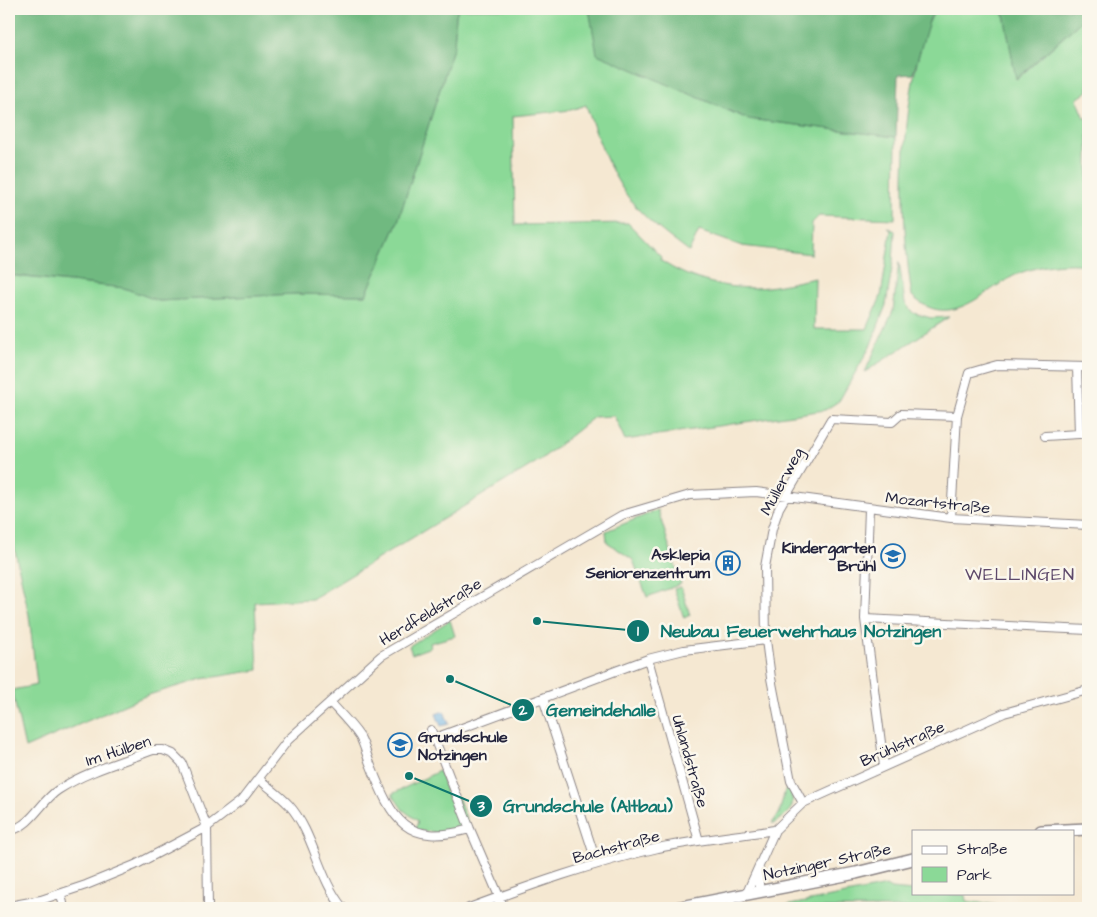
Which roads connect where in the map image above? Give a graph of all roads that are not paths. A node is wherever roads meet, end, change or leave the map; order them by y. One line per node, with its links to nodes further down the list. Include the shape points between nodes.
1 (1077, 367): 2 (street); 3 (street, via 997,365 969,373); 4 (street)
2 (1088, 367)
3 (957, 416): 7 (street, Müllerweg, via 900,414 892,422 831,419); 9 (street)
4 (1079, 434): 5 (street); 6 (street)
5 (1088, 434)
6 (1045, 436)
7 (787, 494): 8 (street, Mozartstraße); 13 (street, Müllerweg, via 772,529 765,568); 17 (street, Herdfeldstraße, via 690,495 622,514 381,656)
8 (869, 509): 9 (street, Mozartstraße); 11 (street)
9 (951, 518): 10 (street, Mozartstraße)
10 (1088, 525)
11 (865, 619): 12 (street); 20 (street)
12 (1088, 630)
13 (766, 640): 14 (street, via 684,650); 22 (street, Müllerweg, via 770,678 791,780)
14 (648, 659): 16 (street); 29 (street, Uhlandstraße)
15 (1088, 690): 20 (street, Brühlstraße, via 1004,713)
16 (543, 698): 19 (street); 31 (street)
17 (330, 702): 21 (street, Herdfeldstraße, via 288,740); 24 (street, via 360,737 379,788 395,818 428,835)
18 (431, 730): 19 (street)
19 (435, 738): 24 (street)
20 (884, 766): 22 (street, Brühlstraße)
21 (259, 779): 23 (street, Herdfeldstraße, via 241,801); 41 (street, via 289,805 304,830 331,894)
22 (803, 803): 26 (street, Brühlstraße)
23 (207, 827): 28 (street, Im Hülben, via 182,763 173,754 153,750 78,778 55,792 35,816); 34 (street, Herdfeldstraße, via 135,865); 40 (street)
24 (470, 829): 36 (street)
25 (1088, 829): 27 (street)
26 (775, 830): 29 (street, Bachstraße); 32 (street, Brühlstraße)
27 (1064, 830)
28 (9, 831)
29 (698, 841): 31 (street, Bachstraße)
30 (912, 859): 33 (street, Notzinger Straße)
31 (597, 864): 36 (street, Bachstraße)
32 (759, 865): 33 (street, Brühlstraße); 35 (street, Brühlstraße)
33 (760, 892): 35 (street, Notzinger Straße)
34 (60, 894): 38 (street, Herdfeldstraße); 39 (street)
35 (746, 894): 37 (street, Notzinger Straße)
36 (498, 897): 42 (street, Bachstraße); 43 (street)
37 (730, 903): 44 (street, Notzinger Straße)
38 (9, 906)
39 (64, 908)
40 (208, 908)
41 (343, 908)
42 (469, 908)
43 (504, 908)
44 (676, 908)

